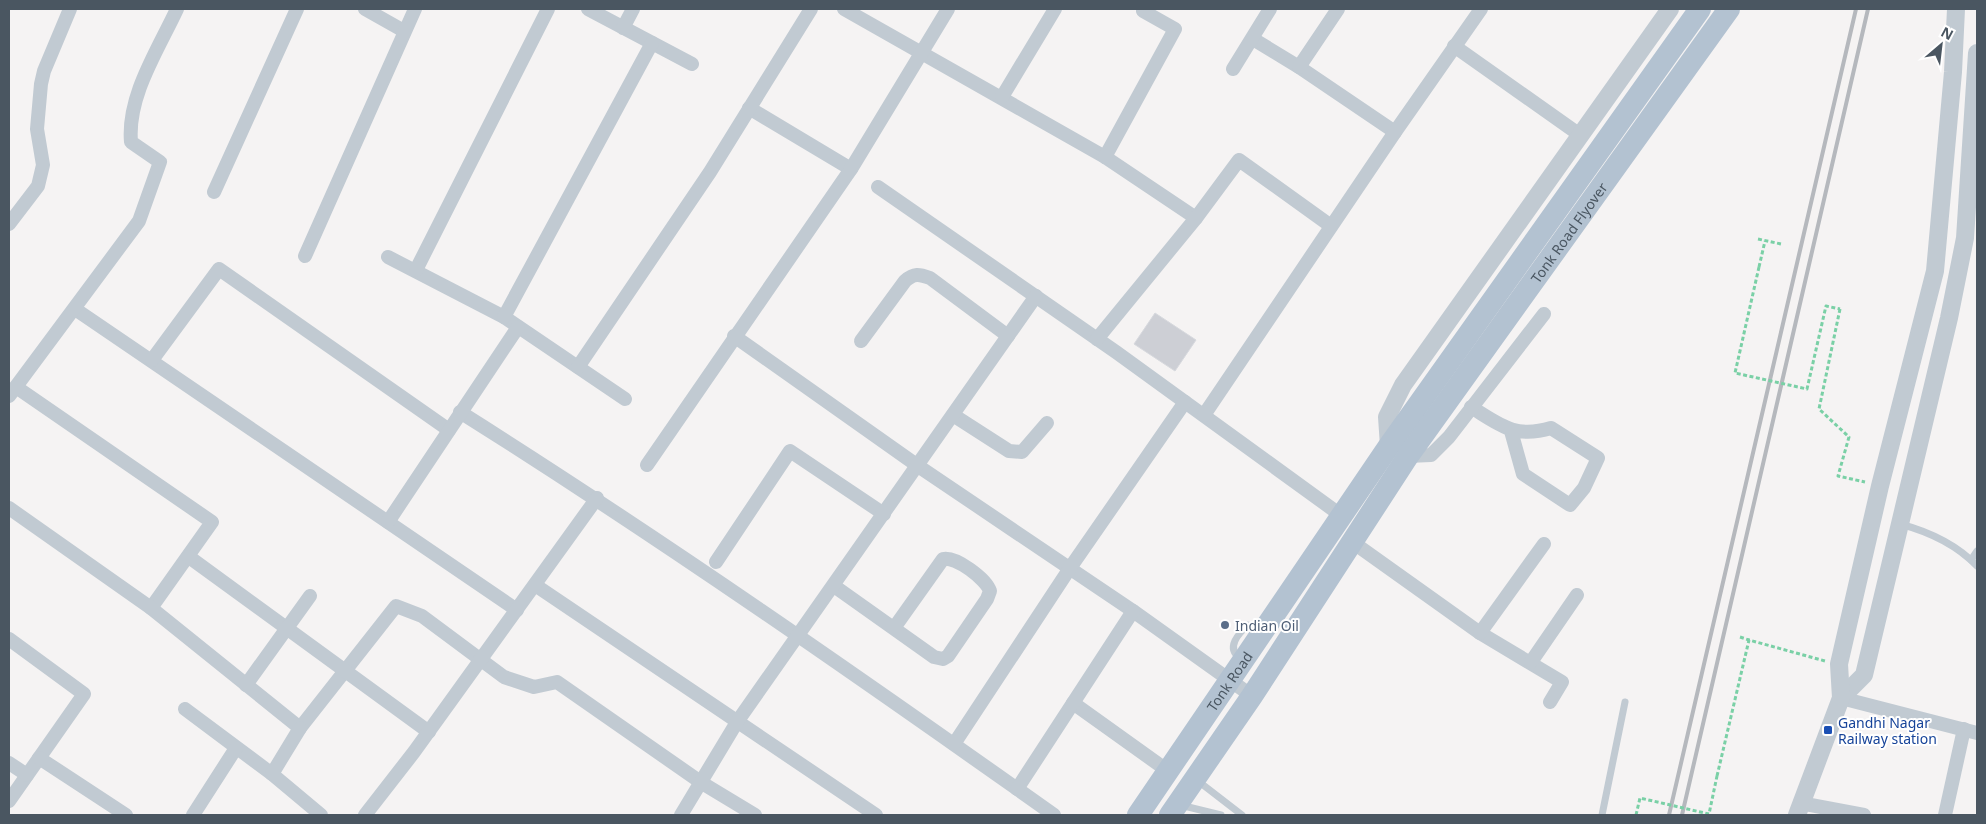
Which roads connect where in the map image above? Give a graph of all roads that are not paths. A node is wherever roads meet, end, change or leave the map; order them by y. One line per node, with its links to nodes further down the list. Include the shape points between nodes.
1 (70, 9): 40 (street, via 41,84 37,128 43,165 38,186)
2 (177, 9): 46 (street, via 140,86 130,125 131,142 160,162 139,221)
3 (297, 9): 38 (street)
4 (365, 9): 22 (street)
5 (415, 9): 22 (street)
6 (548, 9): 44 (street)
7 (588, 9): 21 (street)
8 (633, 9): 21 (street)
9 (811, 9): 32 (street)
10 (844, 9): 26 (street)
11 (948, 9): 26 (street)
12 (1055, 9): 31 (street)
13 (1144, 9): 35 (street, via 1176,29)
14 (1270, 9): 23 (street)
15 (1338, 9): 29 (street)
16 (1481, 9): 25 (street)
17 (1670, 9): 34 (street)
18 (1700, 9): 64 (main road, Tonk Road Flyover)
19 (1729, 9): 64 (main road, Tonk Road Flyover)
20 (1956, 9): 102 (street, via 1935,271 1839,664)
21 (623, 28): 24 (street)
22 (404, 31): 42 (street)
23 (1253, 39): 29 (street); 30 (street)
24 (652, 43): 28 (street); 48 (street)
25 (1454, 46): 33 (street); 34 (street)
26 (922, 51): 31 (street); 36 (street)
27 (1977, 53): 75 (street, via 1965,238)
28 (692, 64)
29 (1299, 67): 33 (street)
30 (1232, 69)
31 (1002, 97): 35 (street)
32 (749, 108): 36 (street); 55 (street, via 710,172)
33 (1395, 132): 41 (street)
34 (1580, 134): 67 (street, via 1403,385 1387,417)
35 (1104, 157): 39 (street)
36 (851, 169): 50 (street)
37 (878, 187): 45 (street)
38 (214, 192)
39 (1196, 218): 41 (street, via 1239,160); 52 (street)
40 (9, 224)
41 (1331, 226): 62 (street)
42 (305, 256)
43 (388, 257): 44 (street)
44 (416, 270): 48 (street)
45 (1036, 296): 51 (street); 52 (street)
46 (75, 309): 54 (street); 56 (street)
47 (1544, 314): 59 (street)
48 (504, 317): 49 (street)
49 (518, 326): 55 (street); 60 (street)
50 (734, 336): 68 (street); 69 (street)
51 (1008, 336): 53 (street, via 920,274 905,281); 61 (street)
52 (1097, 339): 58 (street)
53 (861, 341)
54 (152, 360): 65 (street, via 219,269); 74 (street)
55 (578, 367): 57 (street)
56 (11, 392): 79 (street, via 212,522)
57 (624, 399)
58 (1185, 402): 62 (street); 83 (street)
59 (1471, 408): 66 (street); 67 (street, via 1431,455)
60 (460, 412): 65 (street); 70 (street)
61 (953, 414): 63 (street, via 1009,451 1016,452 1022,452); 69 (street)
62 (1204, 416): 73 (street)
63 (1047, 423)
64 (1419, 423): 67 (main road, Tonk Road Flyover)
65 (449, 430): 74 (street)
66 (1511, 431): 66 (street, via 1551,428 1598,458 1584,488 1570,504 1523,474)
67 (1399, 451): 73 (main road, Tonk Road); 76 (main road, Tonk Road)
68 (647, 465)
69 (918, 466): 72 (street); 83 (street)
70 (596, 498): 84 (street); 94 (street)
71 (9, 508): 88 (street)
72 (884, 514): 81 (street, via 790,451); 85 (street)
73 (1342, 516): 99 (main road, Tonk Road, via 1262,630)
74 (388, 522): 89 (street)
75 (1900, 524): 80 (lane, via 1927,532); 102 (street, via 1864,675)
76 (1351, 541): 93 (street); 101 (main road, Tonk Road)
77 (1544, 544): 93 (street)
78 (1977, 550): 80 (lane)
79 (188, 557): 88 (street); 91 (street)
80 (1971, 560): 82 (lane)
81 (716, 562)
82 (1977, 566)
83 (1070, 568): 90 (street); 111 (street)
84 (535, 585): 89 (street); 107 (street)
85 (834, 586): 92 (street); 94 (street)
86 (1577, 595): 97 (street)
87 (310, 596): 91 (street)
88 (151, 608): 100 (street)
89 (517, 610): 96 (street)
90 (1133, 612): 99 (street); 105 (street)
91 (288, 628): 98 (street); 100 (street)
92 (894, 628): 92 (street, via 934,657 944,659 987,599 990,592 987,583 954,560 943,559)
93 (1480, 633): 97 (street)
94 (799, 636): 107 (street); 111 (street)
95 (9, 639): 113 (street, via 84,694)
96 (479, 659): 98 (street, via 422,616 396,606); 110 (street); 119 (street, via 504,677 534,687 557,682)
97 (1531, 662): 103 (street, via 1562,682)
98 (345, 670): 108 (street); 110 (street)
99 (1232, 680): 101 (street); 115 (main road, Tonk Road)
100 (246, 685): 108 (street)
101 (1252, 696): 118 (main road, Tonk Road)
102 (1841, 698): 109 (street); 122 (street)
103 (1550, 702)
104 (1624, 702): 135 (lane)
105 (1073, 703): 115 (street); 120 (street)
106 (185, 709): 112 (street)
107 (737, 722): 119 (street); 130 (street)
108 (300, 728): 116 (street)
109 (1971, 731): 137 (street)
110 (429, 732): 127 (street)
111 (954, 744): 120 (street)
112 (236, 748): 116 (street); 125 (street)
113 (39, 758): 117 (street); 124 (street)
114 (9, 762): 117 (street)
115 (1168, 771): 132 (main road, Tonk Road)
116 (272, 774): 126 (street)
117 (27, 775): 121 (street)
118 (1196, 779): 123 (main road, Tonk Road); 134 (lane)
119 (702, 783): 128 (street); 129 (street)
120 (1017, 789): 131 (street)
121 (9, 801)
122 (1798, 809): 136 (street)
123 (1174, 810): 133 (lane)
124 (126, 815)
125 (193, 815)
126 (321, 815)
127 (365, 815)
128 (681, 815)
129 (755, 815)
130 (876, 815)
131 (1054, 815)
132 (1138, 815)
133 (1221, 815)
134 (1242, 815)
135 (1602, 815)
136 (1864, 815)
137 (1945, 815)

